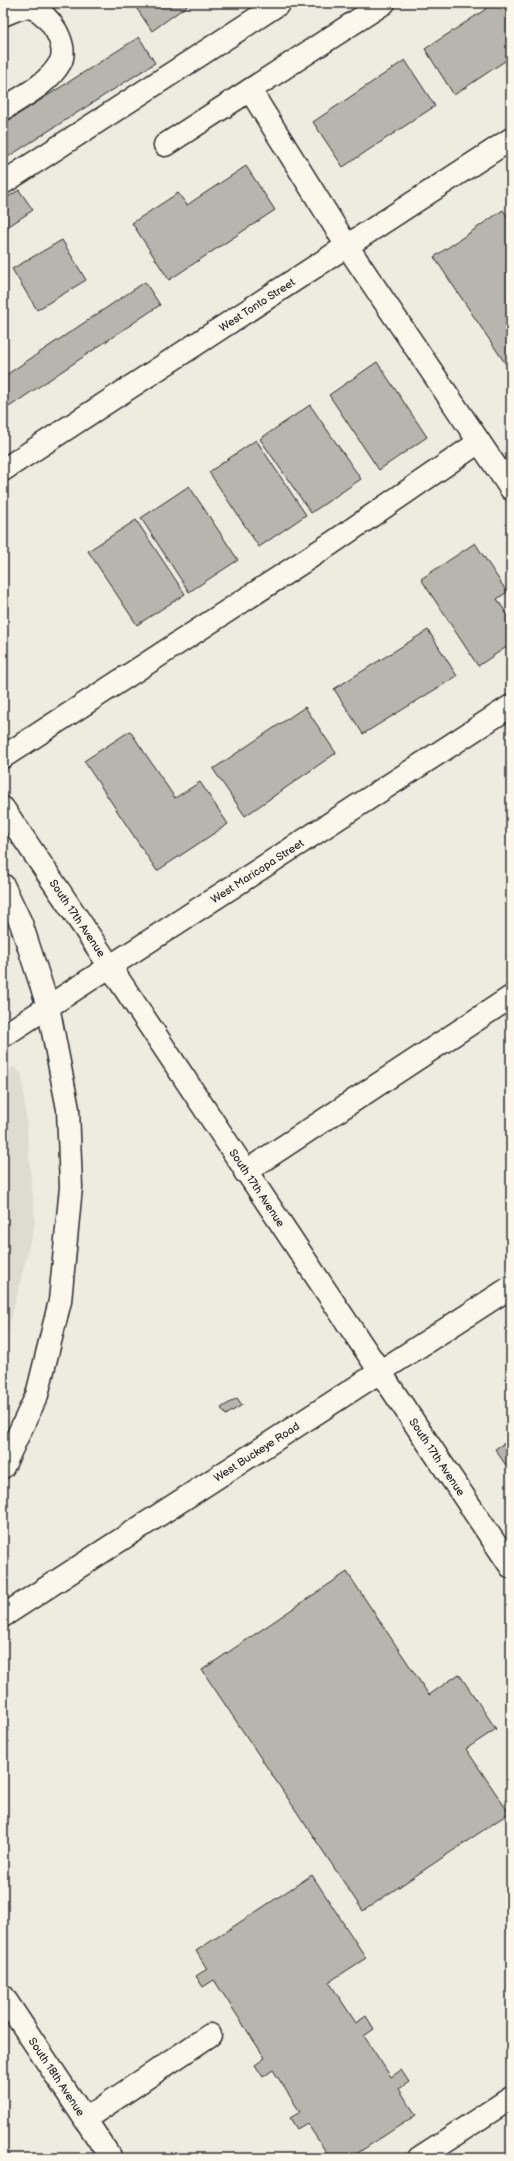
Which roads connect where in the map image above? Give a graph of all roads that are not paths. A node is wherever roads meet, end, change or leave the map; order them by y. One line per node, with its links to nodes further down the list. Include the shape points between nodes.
1 (280, 3): 8 (street)
2 (384, 3): 4 (street)
3 (3, 15): 5 (street, via 18,9 32,8 44,15 64,48 61,63 45,81)
4 (250, 90): 7 (street); 9 (street)
5 (3, 110)
6 (511, 139): 9 (street, West Tonto Street)
7 (165, 145)
8 (3, 183)
9 (347, 246): 10 (street); 11 (street, West Tonto Street)
10 (480, 442): 12 (street); 14 (street, via 332,543)
11 (3, 470)
12 (511, 489)
13 (511, 706): 17 (street, West Maricopa Street)
14 (3, 757)
15 (3, 808): 17 (street, South 17th Avenue)
16 (3, 885): 19 (street, via 21,923)
17 (110, 966): 19 (street, West Maricopa Street); 21 (street, South 17th Avenue)
18 (511, 997): 21 (street)
19 (48, 1006): 20 (street, West Maricopa Street); 24 (street, via 68,1109 71,1187 60,1301 37,1395)
20 (3, 1036)
21 (245, 1172): 23 (street, South 17th Avenue)
22 (511, 1287): 23 (street, West Buckeye Road)
23 (381, 1373): 25 (street, South 17th Avenue); 26 (street, West Buckeye Road)
24 (3, 1467)
25 (511, 1567)
26 (3, 1616)
27 (3, 1996): 30 (street, South 18th Avenue)
28 (210, 2035): 30 (street)
29 (511, 2098): 32 (street)
30 (85, 2119): 31 (street, South 18th Avenue)
31 (111, 2158)
32 (419, 2158)

